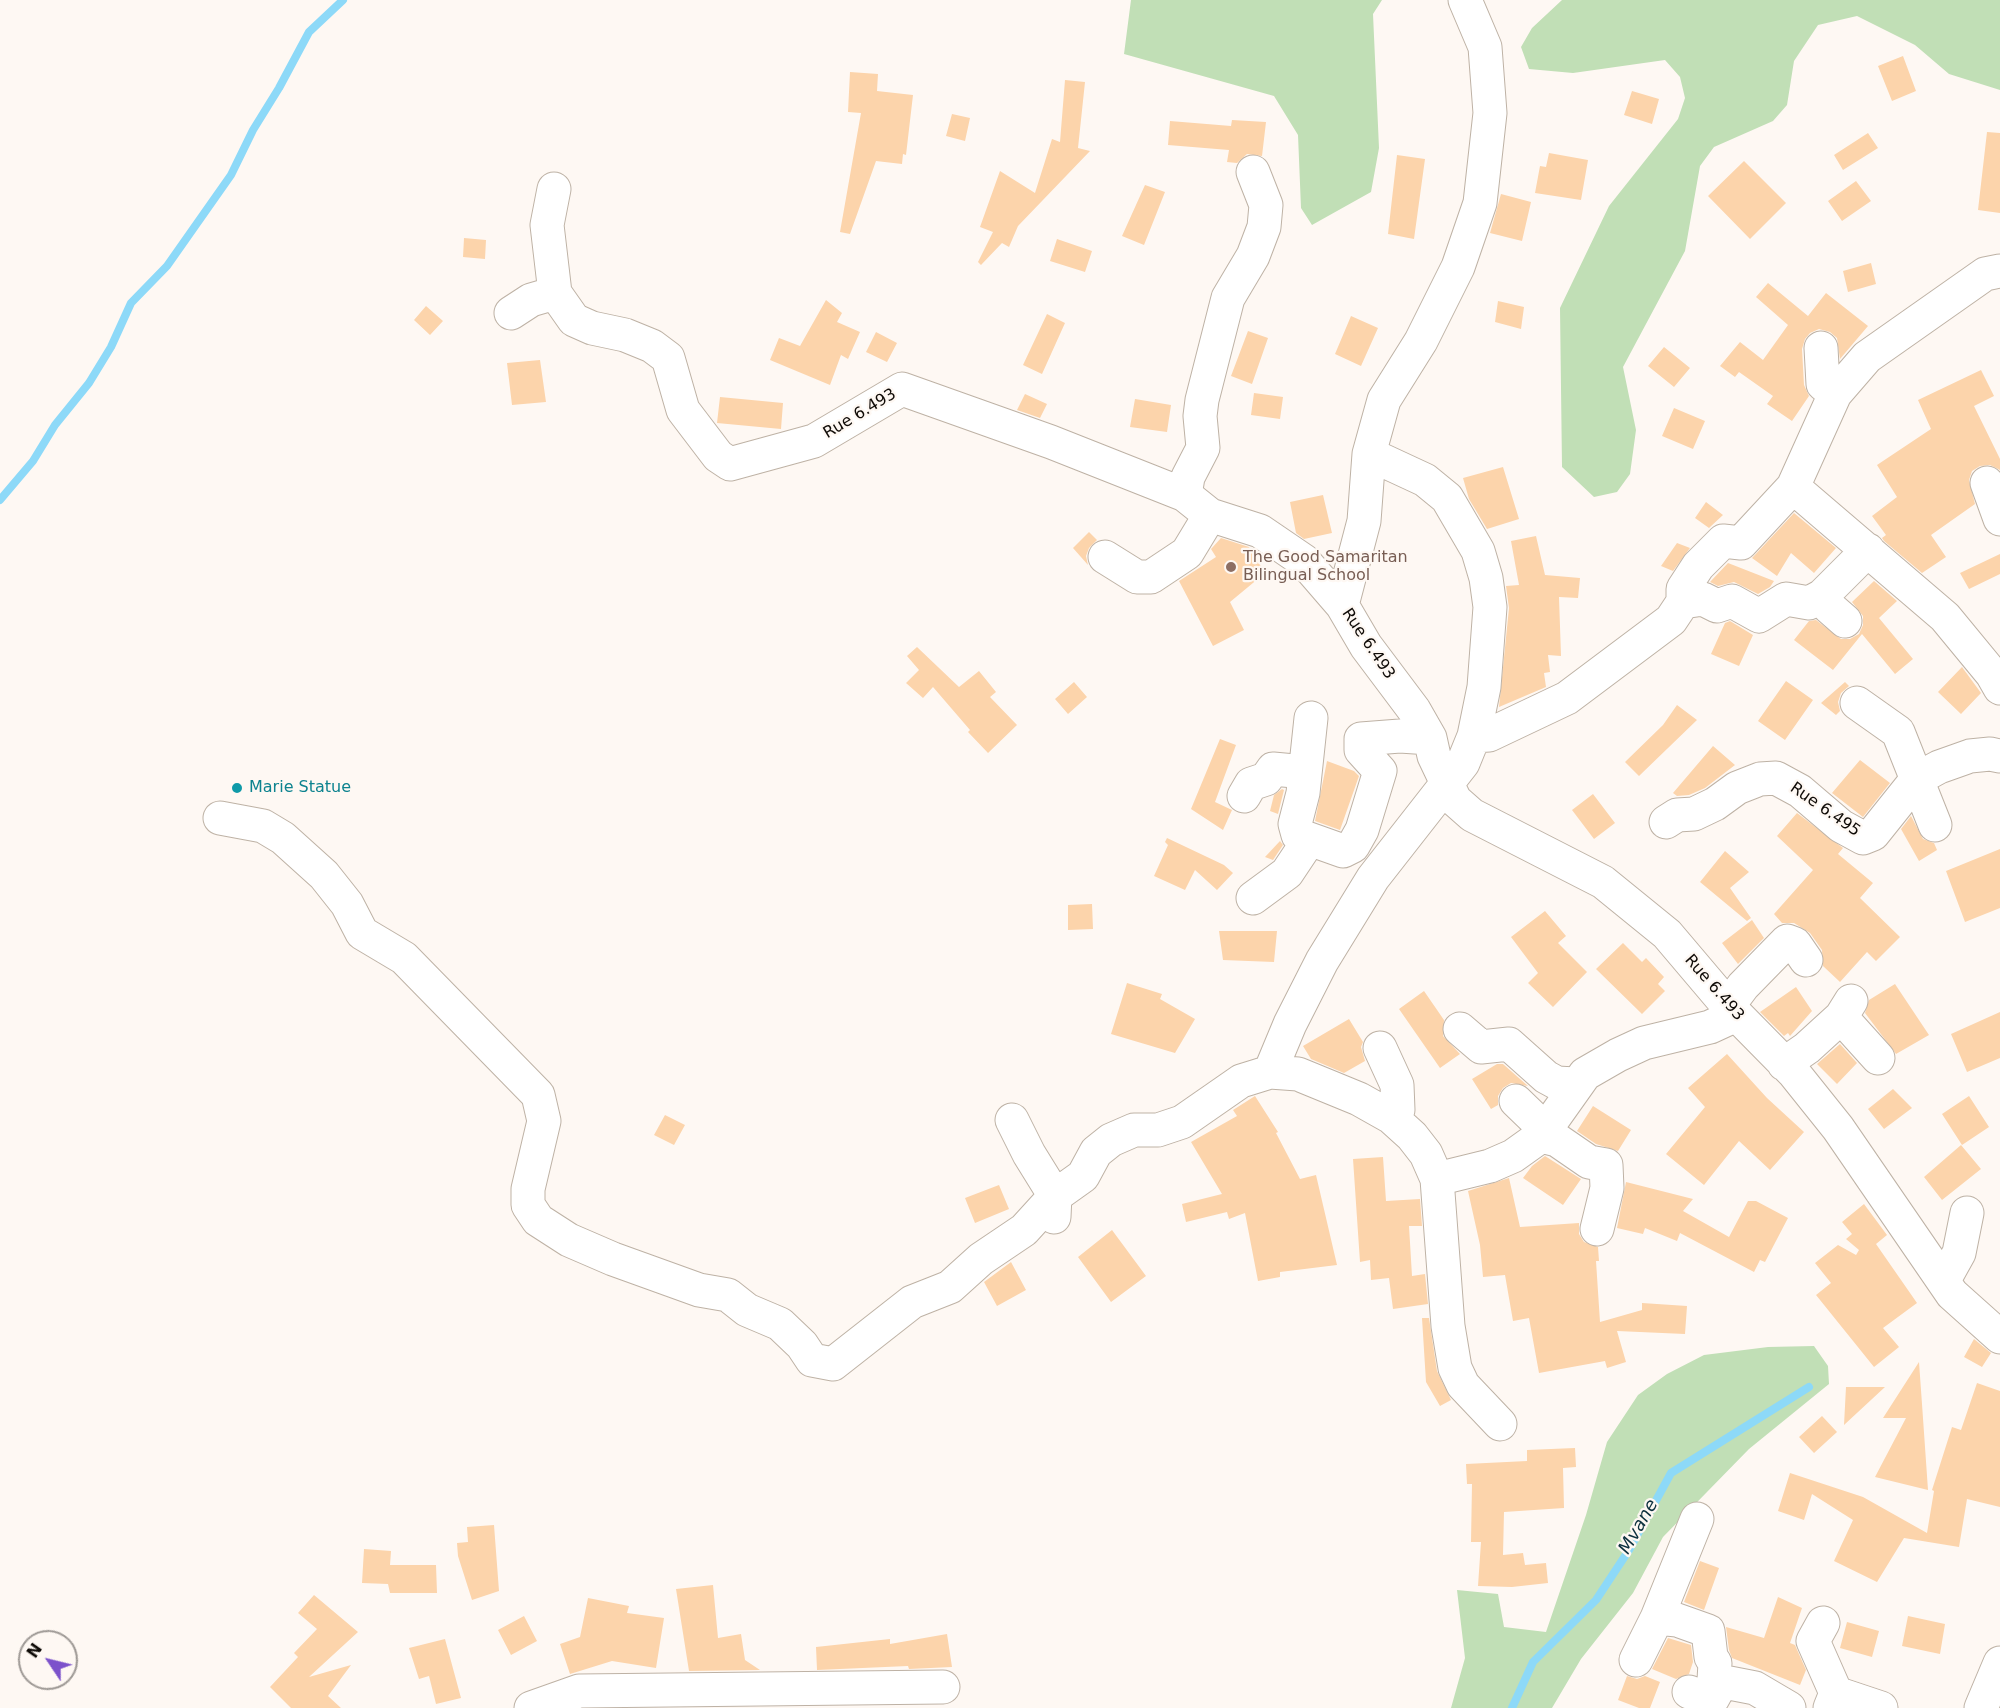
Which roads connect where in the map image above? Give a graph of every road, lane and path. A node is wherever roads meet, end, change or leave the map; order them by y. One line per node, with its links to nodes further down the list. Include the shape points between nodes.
1 (1465, 0): 9 (street, via 1485,46 1490,102 1480,204 1458,267 1421,341 1384,400)
2 (1253, 172): 12 (street, via 1266,205 1264,227 1254,256 1228,298 1202,400 1203,448 1188,477)
3 (554, 189): 5 (street, Rue 6.493, via 548,225)
4 (2000, 271): 8 (street, via 1985,273 1914,321 1867,357)
5 (555, 293): 6 (street, via 531,300); 12 (street, Rue 6.493, via 574,320 625,334 668,358 683,410 718,456 730,464 814,441 902,389 1051,442)
6 (511, 313)
7 (1821, 348): 8 (street, via 1823,384)
8 (1835, 394): 11 (street)
9 (1370, 454): 18 (street, via 1364,522); 23 (street, via 1425,480 1447,498 1478,551 1486,578 1490,632)
10 (1988, 483): 13 (street)
11 (1793, 487): 14 (street); 17 (street, via 1741,543 1723,542 1698,566 1683,589)
12 (1198, 505): 15 (street, via 1187,553 1151,578 1137,578); 18 (street, Rue 6.493, via 1260,531 1296,555)
13 (2000, 519)
14 (1868, 550): 16 (street); 20 (street, via 1945,617)
15 (1105, 557)
16 (1822, 596): 17 (street, via 1809,603 1786,599 1759,616 1732,601 1717,606 1702,599); 19 (street)
17 (1683, 602): 23 (street, via 1671,620 1567,698 1489,735)
18 (1342, 605): 24 (street, Rue 6.493)
19 (1845, 621)
20 (1995, 670)
21 (1857, 703): 27 (street, via 1898,732)
22 (1311, 718): 26 (street)
23 (1474, 736): 28 (street, via 1463,763)
24 (1430, 738): 28 (street, Rue 6.493); 33 (street, via 1361,739 1361,750 1380,771 1362,830 1353,846 1343,851)
25 (2000, 756): 27 (street, Rue 6.495, via 1970,756)
26 (1305, 772): 29 (street, via 1273,769 1266,779 1251,784); 33 (street, via 1295,824 1298,835)
27 (1917, 779): 31 (street, Rue 6.495, via 1873,834 1863,838 1776,778 1752,782 1694,814 1677,814); 32 (street)
28 (1447, 786): 36 (street, Rue 6.493, via 1455,800 1472,815 1604,882 1667,934); 41 (street, via 1373,878 1322,961)
29 (1244, 796)
30 (220, 818): 48 (street, via 264,826 283,838 324,875 347,904 362,933 404,958 538,1095 544,1121 528,1205 538,1220 569,1240 613,1258 699,1290 728,1295 747,1310 780,1324 812,1360 833,1364 912,1302 950,1287 981,1259)
31 (1666, 822)
32 (1935, 825)
33 (1309, 840): 34 (street, via 1287,873)
34 (1253, 898)
35 (1806, 960): 36 (street, via 1795,944 1787,941 1743,986)
36 (1732, 1010): 40 (street, Rue 6.493); 42 (street, via 1710,1027 1644,1043 1585,1074)
37 (1460, 1029): 42 (street, via 1481,1047 1509,1044 1546,1077 1557,1083)
38 (1380, 1048): 44 (street, via 1397,1085 1398,1110)
39 (1878, 1058): 40 (street, via 1846,1009 1807,1048)
40 (1784, 1064): 51 (street, Rue 6.493, via 1838,1128)
41 (1270, 1072): 44 (street, via 1299,1074 1359,1099); 48 (street, via 1241,1081 1182,1122 1158,1130 1134,1130 1111,1140 1096,1152 1083,1176)
42 (1575, 1084): 46 (street)
43 (1516, 1101): 46 (street)
44 (1390, 1117): 47 (street, via 1426,1154)
45 (1012, 1120): 48 (street)
46 (1543, 1133): 47 (street, via 1513,1156 1490,1166); 50 (street, via 1589,1161 1606,1165 1607,1188)
47 (1437, 1179): 53 (street, via 1455,1368 1463,1385)
48 (1054, 1210)
49 (1967, 1213): 51 (street, via 1959,1253)
50 (1597, 1229)
51 (1944, 1280): 52 (street, Rue 6.493, via 1952,1294)
52 (2000, 1337)
53 (1500, 1424)
54 (1696, 1519): 55 (street)
55 (1657, 1618): 57 (street); 62 (street, via 1677,1620 1708,1631 1715,1663 1702,1686 1755,1688)
56 (1823, 1623): 60 (street, via 1813,1641 1826,1666)
57 (1636, 1660)
58 (2000, 1663): 64 (street)
59 (943, 1687): 61 (street, via 579,1691)
60 (1833, 1700): 63 (street)
61 (547, 1705)
62 (1790, 1708)
63 (1881, 1708)
64 (1981, 1708)

